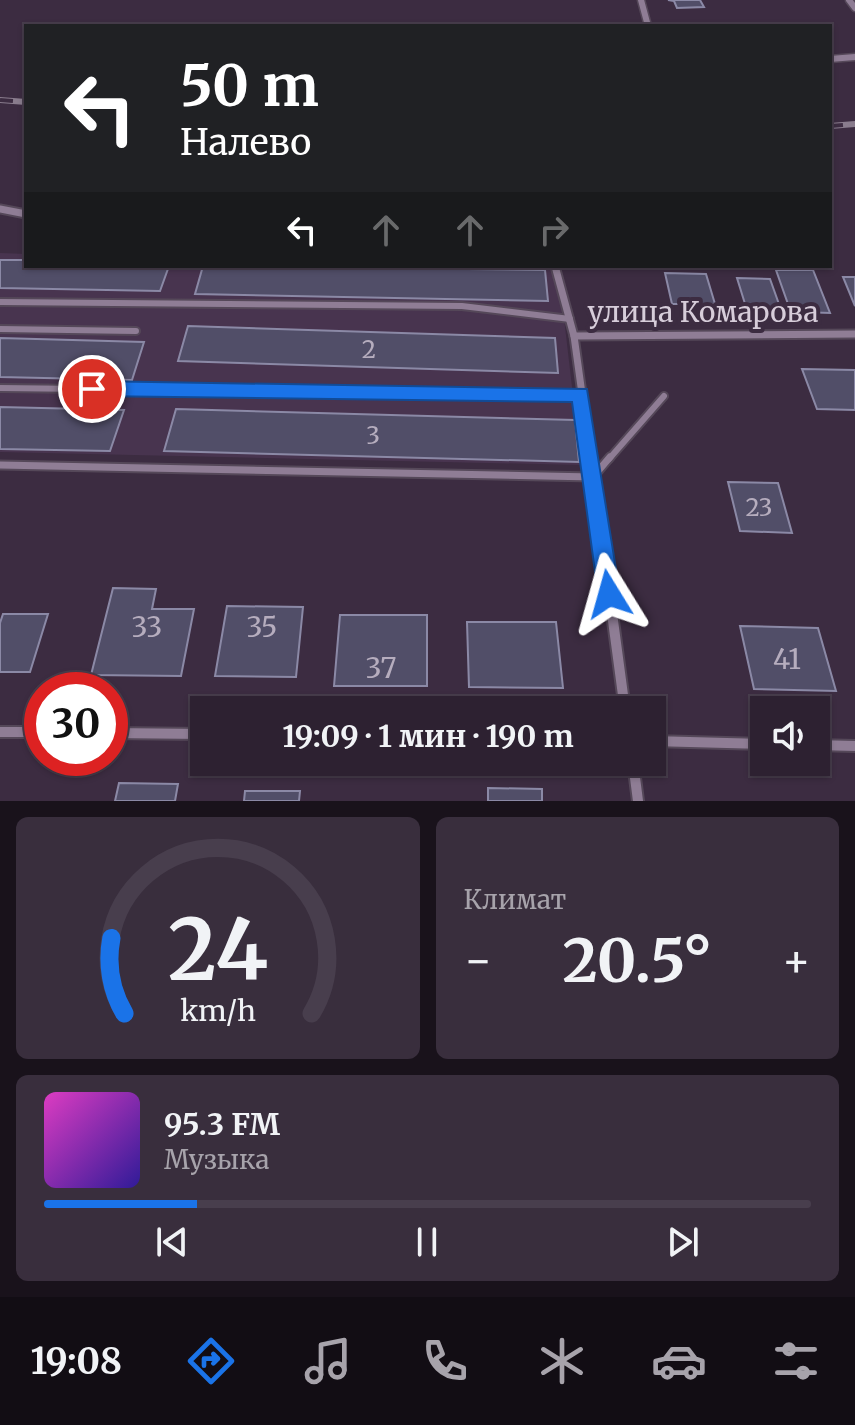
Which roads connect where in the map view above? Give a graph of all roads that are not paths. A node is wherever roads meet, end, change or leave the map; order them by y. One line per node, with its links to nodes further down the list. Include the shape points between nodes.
1 (641, 0): 4 (street)
2 (849, 0): 3 (street)
3 (855, 8)
4 (647, 24)
5 (855, 57): 6 (street)
6 (832, 59)
7 (0, 209): 8 (street)
8 (24, 214)
9 (556, 268): 11 (street, улица Комарова)
10 (0, 302): 11 (lane, via 462,306)
11 (570, 319): 15 (street, улица Комарова)
12 (0, 329): 13 (lane)
13 (136, 331)
14 (855, 334): 15 (street, улица Комарова)
15 (574, 336): 17 (street)
16 (0, 388): 17 (lane)
17 (580, 395): 20 (street)
18 (664, 396): 20 (lane)
19 (0, 465): 20 (lane)
20 (593, 477): 21 (street)
21 (623, 696)
22 (0, 732): 23 (street)
23 (24, 732)
24 (128, 733): 25 (street)
25 (190, 734)
26 (666, 741): 27 (street)
27 (750, 744)
28 (830, 745): 29 (street)
29 (855, 746)
30 (635, 776): 31 (street)
31 (638, 801)

